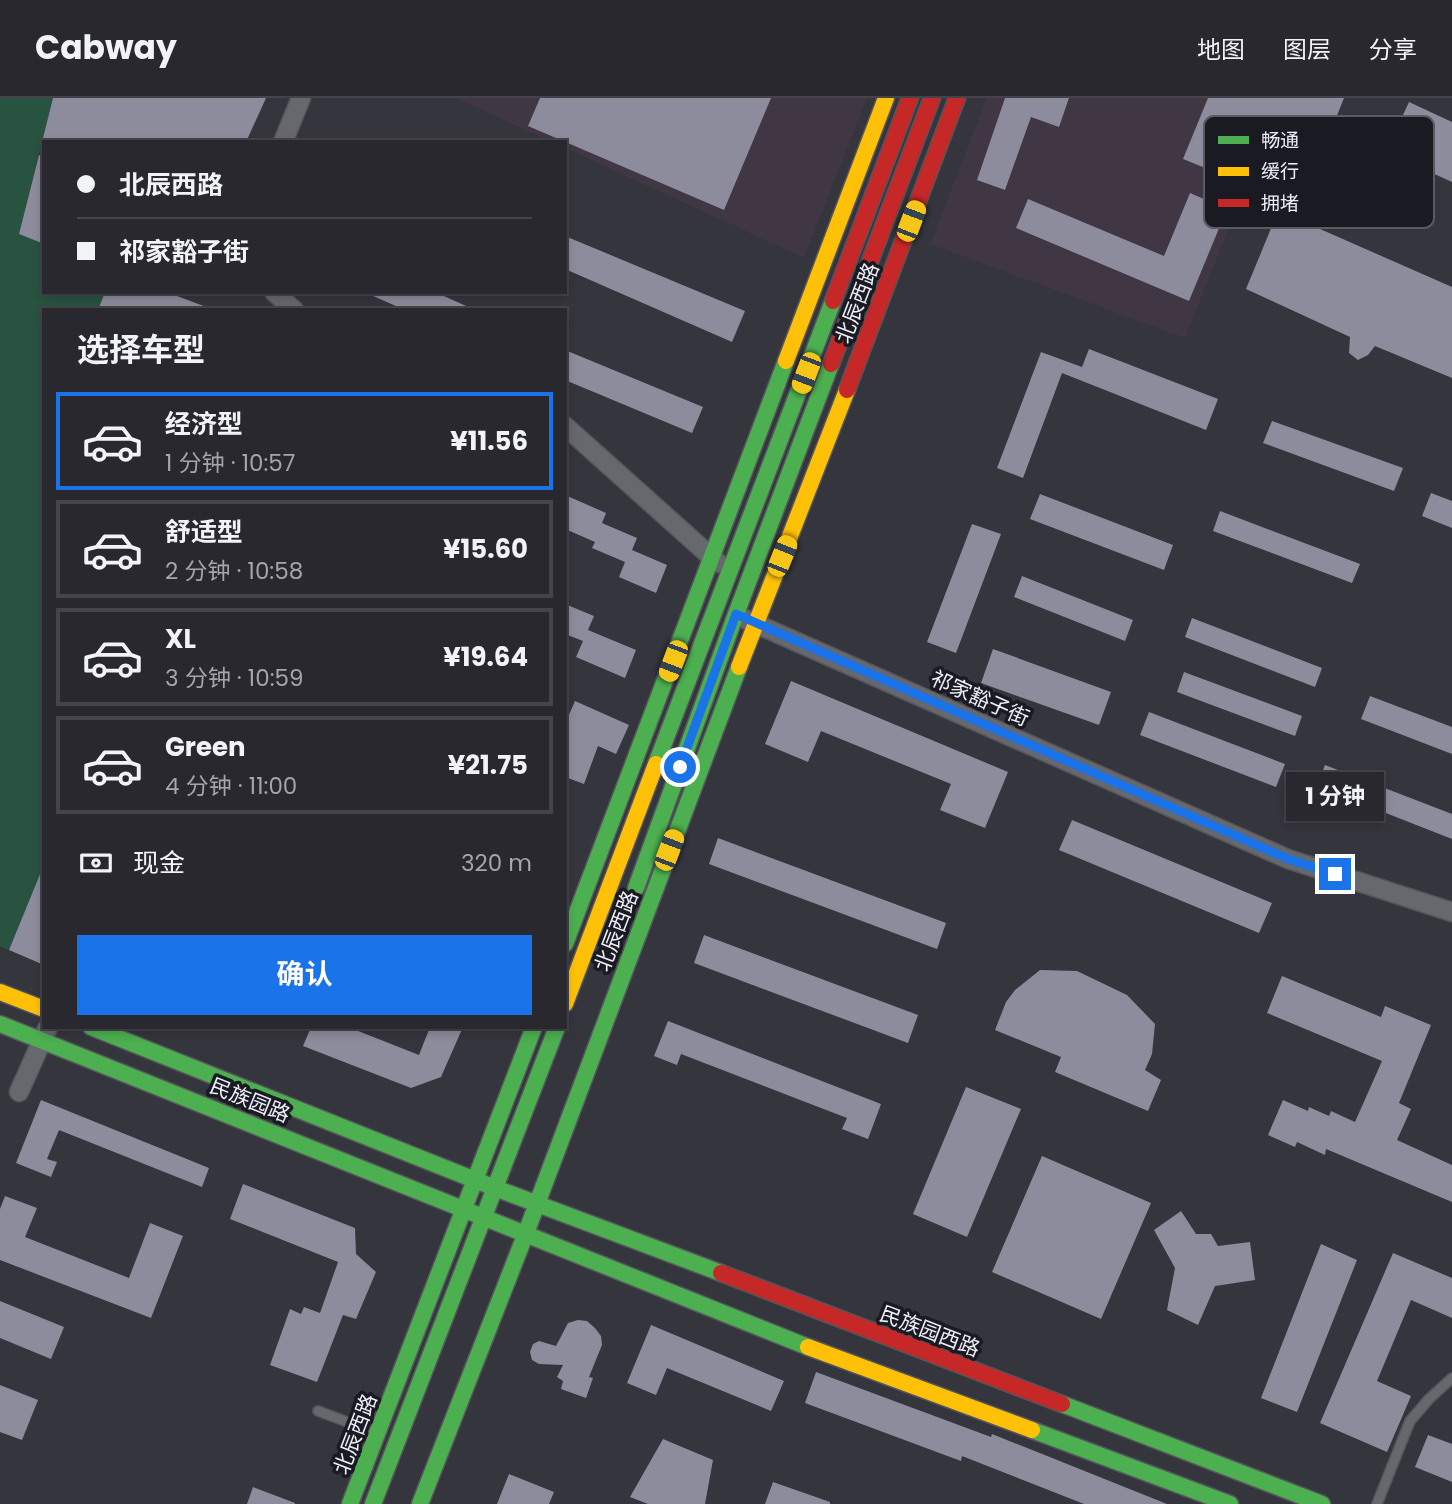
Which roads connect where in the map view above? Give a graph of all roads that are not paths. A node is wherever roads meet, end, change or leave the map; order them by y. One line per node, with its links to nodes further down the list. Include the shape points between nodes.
1 (301, 98): 6 (street)
2 (886, 98): 10 (main road, 北辰西路)
3 (911, 98): 11 (main road, 北辰西路)
4 (932, 98): 12 (main road, 北辰西路)
5 (957, 98): 13 (main road, 北辰西路)
6 (284, 140)
7 (276, 294): 8 (street)
8 (293, 308)
9 (567, 427): 10 (street)
10 (712, 558): 11 (street); 16 (main road, 北辰西路)
11 (729, 573): 12 (street); 18 (main road, 北辰西路)
12 (736, 614): 13 (street, 祁家豁子街); 14 (main road, 北辰西路)
13 (754, 623): 15 (street, 祁家豁子街, via 1288,859); 29 (main road, 北辰西路)
14 (631, 900)
15 (1452, 912)
16 (567, 939)
17 (0, 992): 19 (main road)
18 (567, 999)
19 (42, 1008)
20 (0, 1024): 24 (main road, 民族园路)
21 (96, 1029): 27 (main road, 民族园路)
22 (533, 1029): 27 (main road, 北辰西路)
23 (555, 1029): 28 (main road, 北辰西路)
24 (45, 1033): 25 (street); 30 (main road, 民族园路)
25 (19, 1092)
26 (536, 1160): 29 (main road, 北辰西路)
27 (476, 1180): 28 (main road, 民族园路); 30 (main road, 北辰西路)
28 (495, 1188): 29 (main road, 民族园西路); 31 (main road, 北辰西路)
29 (529, 1201): 32 (main road, 北辰西路); 43 (main road, 民族园西路)
30 (465, 1208): 31 (main road, 民族园路); 35 (main road, 北辰西路)
31 (484, 1216): 32 (main road, 民族园路); 37 (main road, 北辰西路)
32 (514, 1233): 36 (main road, 北辰西路); 42 (main road)
33 (1452, 1378): 44 (lane, via 1410,1421)
34 (318, 1411): 35 (lane)
35 (378, 1433): 37 (lane); 39 (main road, 北辰西路)
36 (447, 1433): 38 (main road); 41 (main road, 北辰西路)
37 (398, 1441): 40 (main road, 北辰西路)
38 (411, 1478)
39 (350, 1504)
40 (373, 1504)
41 (420, 1504)
42 (1230, 1504)
43 (1322, 1504)
44 (1377, 1504)

